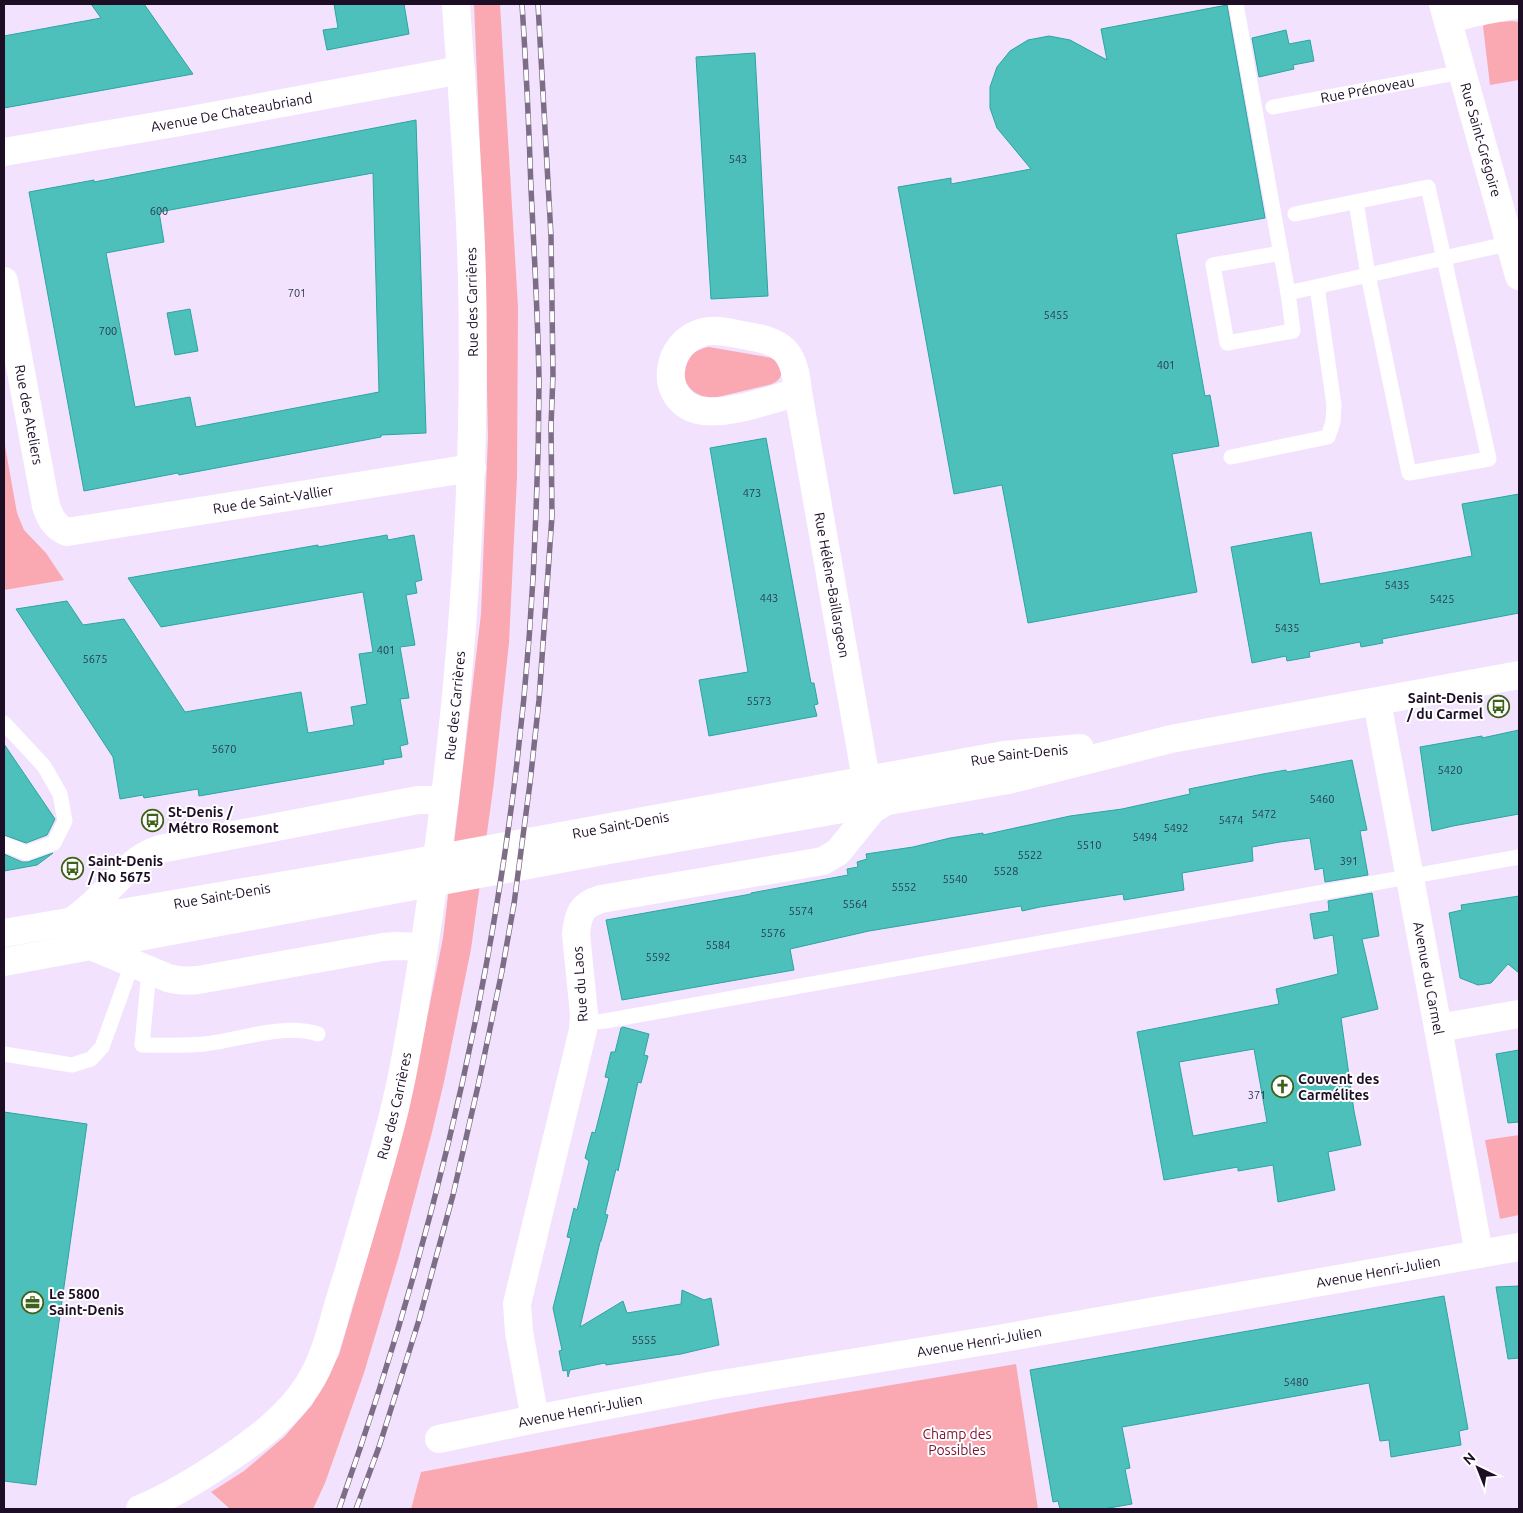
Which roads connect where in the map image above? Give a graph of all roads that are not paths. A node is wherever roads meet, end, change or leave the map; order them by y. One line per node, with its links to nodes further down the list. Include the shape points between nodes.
1 (456, 4): 5 (street, Rue des Carrières)
2 (1236, 4): 12 (lane)
3 (1519, 4): 4 (street, via 1472,13)
4 (1446, 12): 6 (street, Rue Saint-Grégoire)
5 (460, 70): 8 (street, Avenue De Chateaubriand); 21 (street, Rue des Carrières, via 472,267)
6 (1462, 72): 7 (lane, Rue Prénoveau); 11 (street, Rue Saint-Grégoire)
7 (1273, 107)
8 (4, 152)
9 (1356, 202): 10 (lane); 13 (lane, via 1428,187); 14 (lane)
10 (1295, 214)
11 (1510, 243): 13 (lane); 15 (street, Rue Saint-Grégoire)
12 (1280, 253): 18 (lane); 18 (lane, via 1213,265 1227,343 1293,331)
13 (1444, 258): 14 (lane); 14 (lane, via 1489,459 1409,473)
14 (1368, 275): 17 (lane)
15 (1519, 276)
16 (4, 281): 22 (street, Rue des Ateliers, via 46,506 58,526 67,532)
17 (1317, 287): 18 (lane); 20 (lane, via 1334,405 1328,437)
18 (1288, 294)
19 (798, 392): 27 (street, Rue Hélène-Baillargeon)
20 (1231, 457)
21 (472, 468): 22 (street, Rue de Saint-Vallier); 29 (street, Rue des Carrières, via 461,650)
22 (75, 532)
23 (1519, 675): 24 (street, Rue Saint-Denis)
24 (1377, 702): 26 (street, Rue Saint-Denis); 32 (street, Avenue du Carmel)
25 (4, 722): 30 (lane, via 44,766 60,794 65,821 54,843 26,853)
26 (1171, 739): 27 (street, Rue Saint-Denis, via 1004,755); 28 (street, Rue Saint-Denis, via 1008,780)
27 (866, 780): 33 (street, Rue Saint-Denis, via 397,866)
28 (888, 800): 35 (street, Rue Saint-Denis); 40 (street, Rue du Laos, via 872,810 838,852 824,861 601,899 586,906 579,915 576,934)
29 (444, 808): 33 (street, Rue Saint-Denis, via 418,800 160,849 135,862 92,906); 36 (street, Rue des Carrières)
30 (4, 844)
31 (1519, 857): 32 (lane)
32 (1410, 877): 40 (lane); 41 (street, Avenue du Carmel)
33 (72, 921): 34 (street, Rue Saint-Denis)
34 (4, 933)
35 (91, 946): 37 (street, Rue Saint-Denis); 38 (street)
36 (424, 947): 38 (street, via 383,947 198,980 175,980); 48 (street, Rue des Carrières, via 402,1076 372,1192 322,1358 313,1377 272,1426 251,1443 202,1477)
37 (4, 962)
38 (140, 967): 42 (lane, via 142,1045 204,1044 270,1032); 43 (lane, via 102,1046 91,1059 72,1065)
39 (1519, 1014): 41 (street)
40 (584, 1023): 46 (street, Rue du Laos, via 517,1304)
41 (1438, 1028): 45 (street, Avenue du Carmel)
42 (318, 1034)
43 (4, 1054)
44 (1519, 1247): 45 (street, Avenue Henri-Julien)
45 (1479, 1254): 46 (street, Avenue Henri-Julien)
46 (535, 1419): 47 (street, Avenue Henri-Julien)
47 (440, 1438)
48 (140, 1509)

